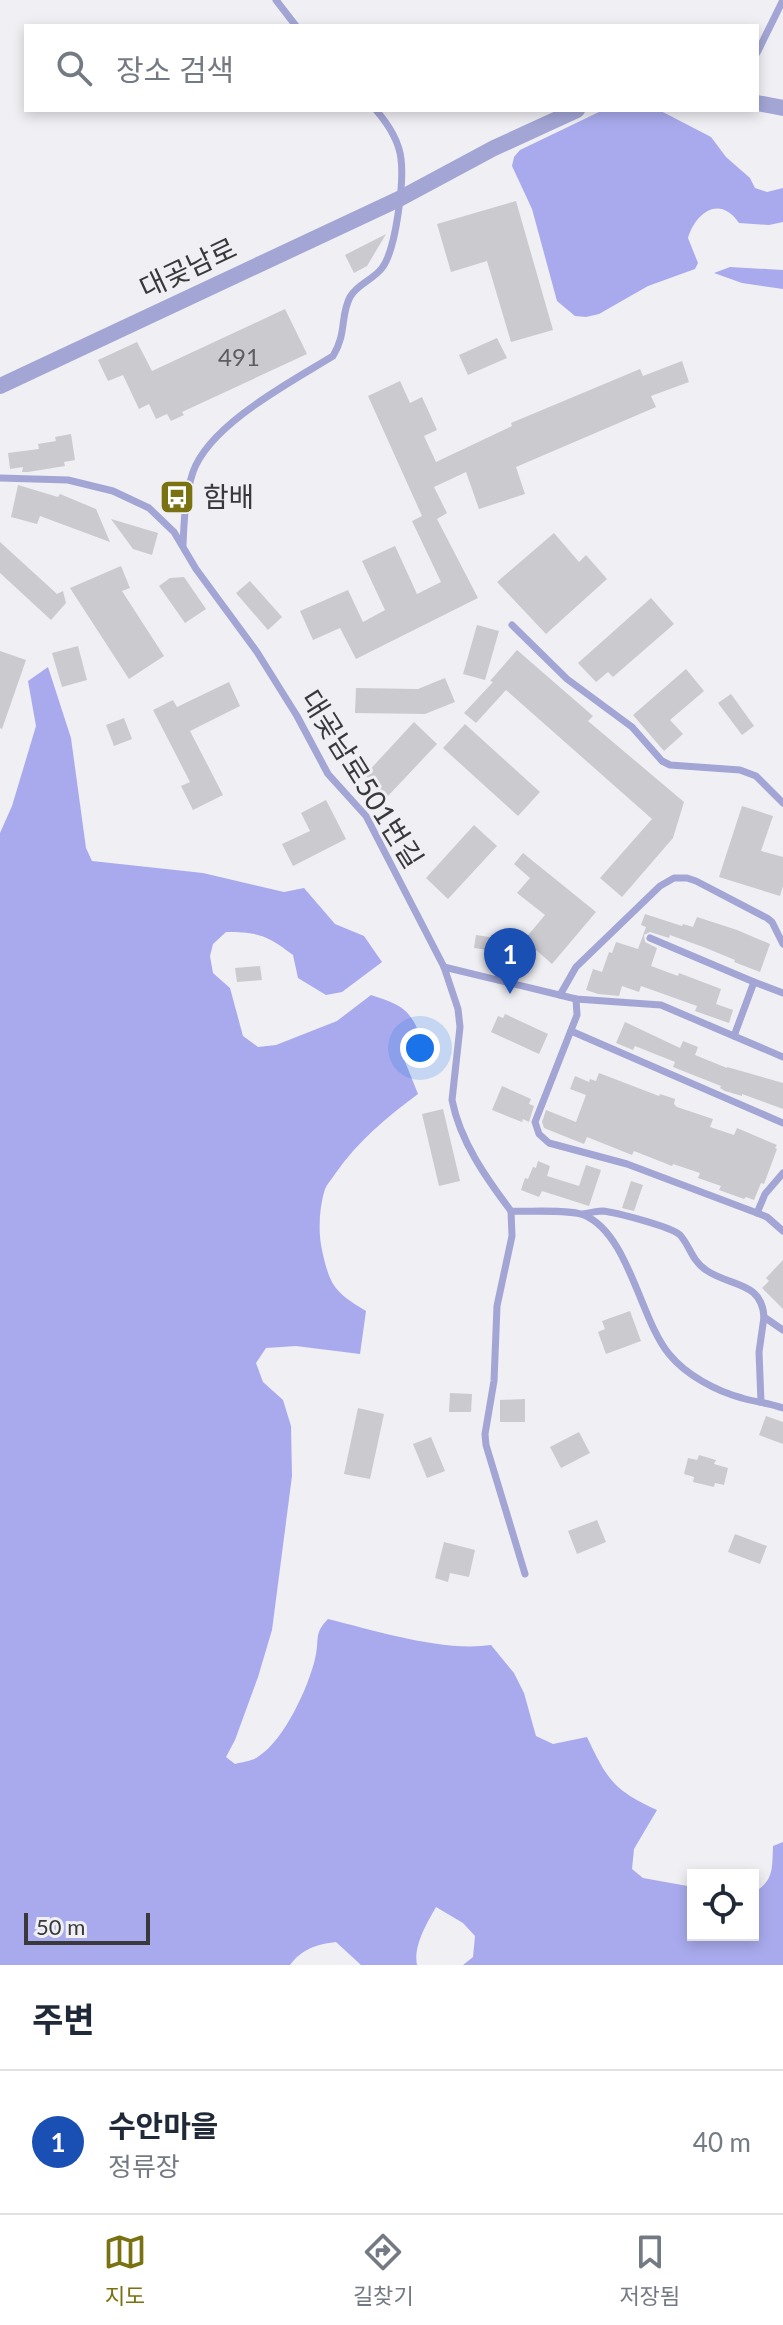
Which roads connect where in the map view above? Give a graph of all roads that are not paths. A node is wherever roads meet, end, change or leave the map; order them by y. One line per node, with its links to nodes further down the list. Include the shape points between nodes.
1 (276, 0): 3 (lane)
2 (783, 0): 4 (lane)
3 (294, 24)
4 (759, 49)
5 (759, 103): 6 (street)
6 (783, 108)
7 (378, 112): 9 (lane, via 391,128 401,158)
8 (573, 112): 9 (street, 대곶남로)
9 (399, 199): 10 (street, 대곶남로); 12 (lane, via 390,251 382,268 351,294 333,356 242,415 201,457 190,485)
10 (0, 386)
11 (0, 478): 12 (lane, 대곶남로501번길, via 68,480 123,495 161,518)
12 (183, 547): 17 (lane, 대곶남로501번길, via 257,652 328,774 366,816)
13 (512, 625): 14 (lane, via 567,679 632,727 662,761 740,770 756,776)
14 (783, 803)
15 (650, 938): 18 (lane)
16 (783, 944): 20 (lane, via 772,922 753,909 696,881 674,878 576,967)
17 (444, 967): 20 (lane); 27 (lane, 대곶남로501번길, via 460,1027 454,1111 473,1154)
18 (754, 982): 19 (lane); 23 (lane)
19 (783, 993)
20 (560, 995): 21 (lane)
21 (576, 999): 22 (lane); 23 (lane, via 661,1005)
22 (571, 1031): 25 (lane); 28 (lane, via 535,1122 539,1134 549,1143 627,1164)
23 (734, 1036): 24 (lane)
24 (783, 1057)
25 (783, 1123)
26 (783, 1173): 28 (lane)
27 (511, 1211): 29 (lane); 35 (lane, via 485,1434)
28 (757, 1213): 30 (lane)
29 (583, 1214): 31 (lane, via 604,1211 669,1228 704,1269 759,1295); 33 (lane, via 619,1251 669,1354 708,1383)
30 (783, 1231)
31 (764, 1317): 32 (lane); 33 (lane)
32 (783, 1330)
33 (761, 1402): 34 (lane)
34 (783, 1408)
35 (525, 1574)

